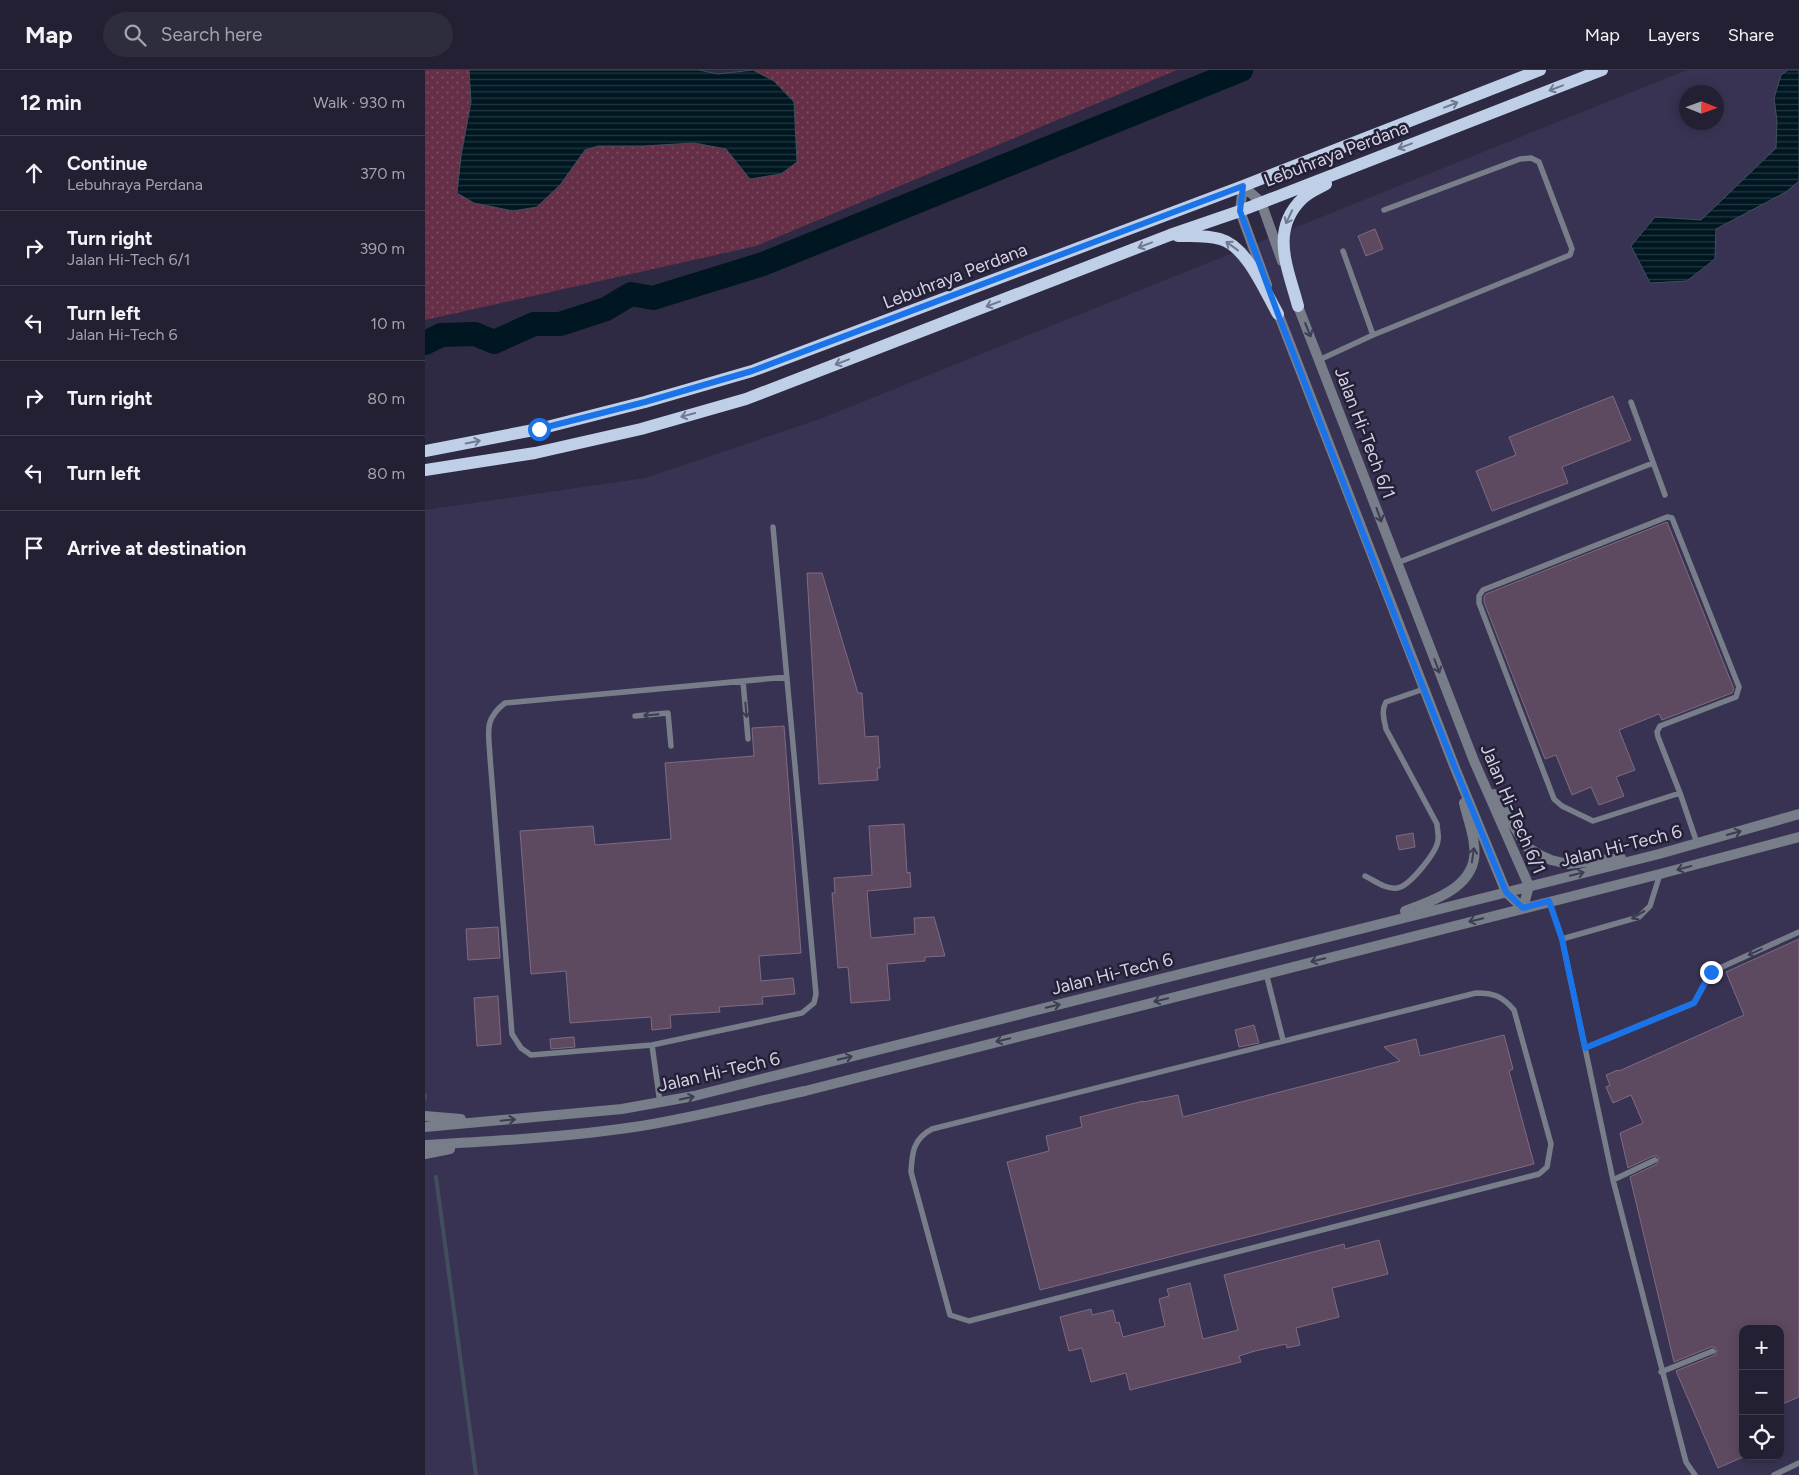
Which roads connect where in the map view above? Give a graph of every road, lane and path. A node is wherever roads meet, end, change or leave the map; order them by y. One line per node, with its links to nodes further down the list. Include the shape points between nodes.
1 (1540, 70): 4 (main road, Lebuhraya Perdana, one-way to 1)
2 (1601, 70): 3 (main road, Lebuhraya Perdana, one-way to 3)
3 (1370, 160): 5 (main road, Lebuhraya Perdana); 10 (main road, one-way to 10, via 1304,196 1292,209 1283,229 1283,249)
4 (1243, 186): 5 (street, Jalan Hi-Tech 6/1); 7 (street); 15 (main road, Lebuhraya Perdana, one-way to 4, via 539,429 752,371)
5 (1261, 202): 7 (main road, Lebuhraya Perdana); 10 (street, Jalan Hi-Tech 6/1)
6 (1384, 210): 12 (lane, via 1520,159 1531,158 1539,162 1572,249 1569,255)
7 (1240, 211): 8 (main road, Lebuhraya Perdana); 11 (street)
8 (1170, 236): 11 (main road, one-way to 8, via 1246,258 1235,247 1222,239); 17 (main road, Lebuhraya Perdana, one-way to 17, via 746,400 535,453)
9 (1343, 250): 12 (lane)
10 (1298, 306): 13 (street, Jalan Hi-Tech 6/1, one-way to 13)
11 (1278, 314): 23 (street)
12 (1373, 335): 13 (lane)
13 (1319, 360): 20 (street, Jalan Hi-Tech 6/1, one-way to 20)
14 (1631, 402): 16 (lane)
15 (425, 451)
16 (1653, 463): 18 (lane); 20 (lane)
17 (425, 470)
18 (1665, 495)
19 (773, 527): 21 (lane)
20 (1397, 563): 27 (street, Jalan Hi-Tech 6/1, one-way to 27)
21 (787, 677): 22 (lane); 45 (lane, via 816,994 814,1003 803,1013)
22 (743, 681): 25 (lane, one-way to 25); 45 (lane, via 505,703 495,710 489,722 512,1034 521,1048 531,1055)
23 (1423, 689): 28 (street); 35 (lane, via 1386,702 1383,714 1386,729 1437,824 1438,840 1434,853 1407,884 1398,888 1390,888)
24 (635, 716): 26 (lane, one-way to 24, via 668,713)
25 (749, 739)
26 (671, 746)
27 (1474, 761): 33 (street, via 1527,847 1539,854 1568,864); 36 (street, Jalan Hi-Tech 6/1)
28 (1455, 768): 37 (street); 40 (street, one-way to 28, via 1441,897 1457,887 1467,875 1475,846)
29 (1680, 793): 29 (lane, via 1593,821 1554,799 1479,603 1483,590 1667,517 1673,518 1739,687 1736,697 1660,726 1658,737); 32 (lane)
30 (1799, 814): 32 (street, Jalan Hi-Tech 6, one-way to 30)
31 (1799, 837): 34 (street, Jalan Hi-Tech 6, one-way to 34)
32 (1697, 843): 33 (street, Jalan Hi-Tech 6)
33 (1659, 854): 36 (street, Jalan Hi-Tech 6, one-way to 33)
34 (1660, 874): 38 (street, Jalan Hi-Tech 6); 42 (lane, one-way to 42, via 1649,906 1639,917)
35 (1365, 876)
36 (1529, 886): 37 (street, Jalan Hi-Tech 6); 39 (street, Jalan Hi-Tech 6/1)
37 (1506, 892): 39 (street); 40 (street, Jalan Hi-Tech 6)
38 (1549, 901): 39 (street, Jalan Hi-Tech 6); 42 (lane)
39 (1523, 908): 43 (street, Jalan Hi-Tech 6, one-way to 43)
40 (1367, 927): 47 (street, Jalan Hi-Tech 6, one-way to 40)
41 (1799, 932): 46 (lane, one-way to 46, via 1711,972 1694,1003)
42 (1562, 939): 46 (lane)
43 (1266, 973): 44 (lane); 51 (street, Jalan Hi-Tech 6, one-way to 51, via 693,1117)
44 (1283, 1040): 44 (lane, via 925,1133 911,1153 911,1172 950,1315 969,1321 1539,1174 1547,1167 1551,1144 1514,1010 1505,1000 1490,993 1476,993)
45 (651, 1045): 47 (lane)
46 (1585, 1048): 55 (lane)
47 (661, 1103): 49 (street, Jalan Hi-Tech 6, one-way to 47)
48 (425, 1116): 49 (street)
49 (491, 1121): 50 (street, Jalan Hi-Tech 6)
50 (425, 1127)
51 (490, 1141): 52 (street, Jalan Hi-Tech 6); 53 (street)
52 (425, 1146)
53 (425, 1154)
54 (1655, 1160): 55 (lane)
55 (1613, 1180): 57 (lane)
56 (1713, 1351): 57 (lane)
57 (1661, 1372): 59 (lane, via 1686,1462)
58 (1799, 1463): 60 (lane)
59 (1695, 1475)
60 (1774, 1475)

